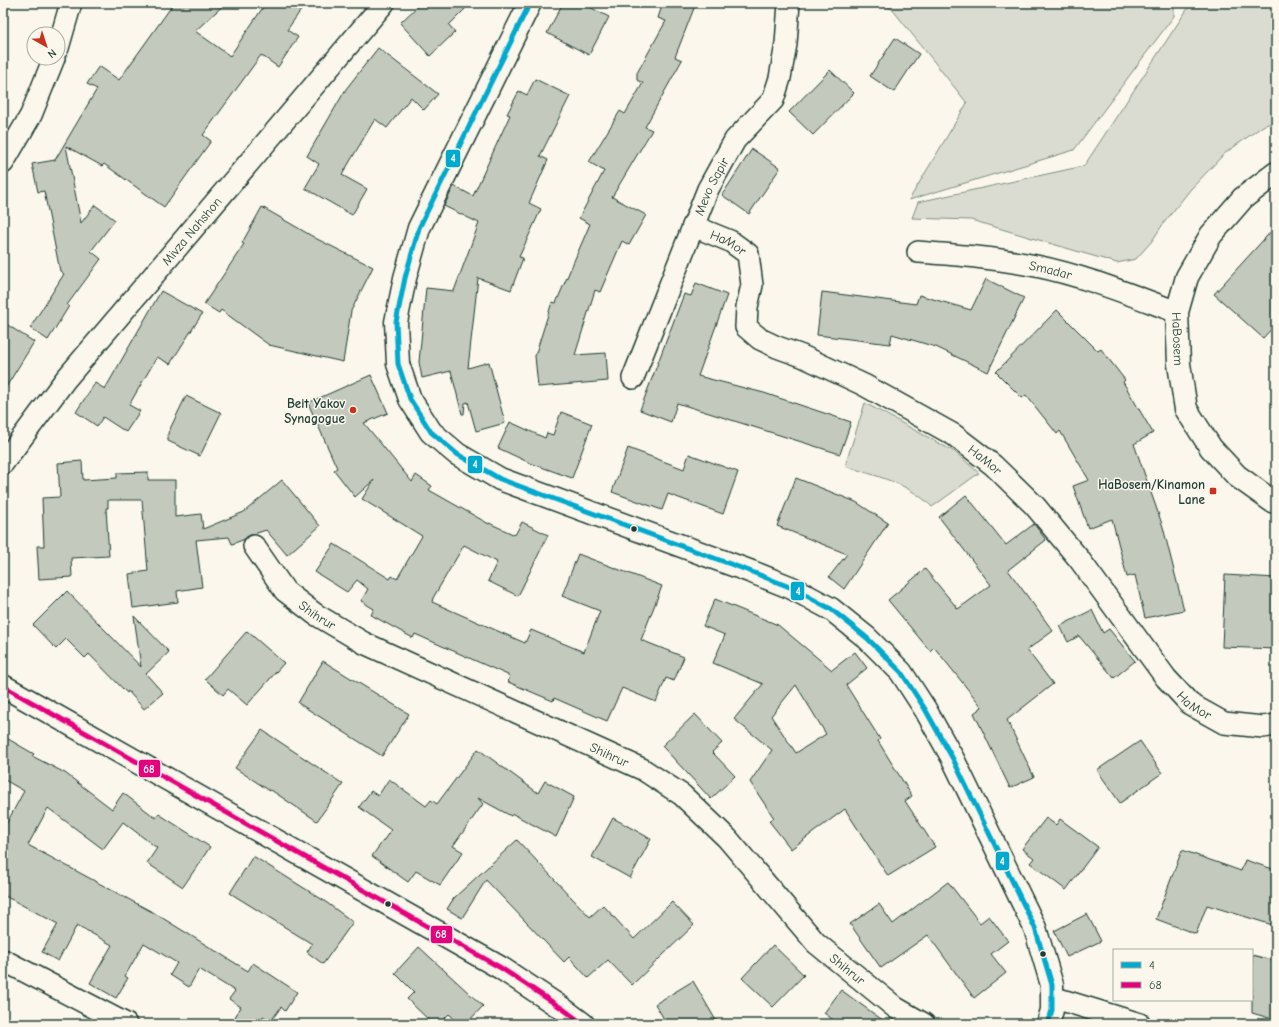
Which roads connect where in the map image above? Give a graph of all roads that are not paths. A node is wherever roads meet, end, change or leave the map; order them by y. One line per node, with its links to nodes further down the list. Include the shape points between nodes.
1 (71, 3): 5 (street)
2 (384, 3): 13 (street, Mivza Nahshon, via 65,380)
3 (530, 3): 19 (street, via 418,228 396,322 398,364 410,399 430,432 456,454 500,479 792,588 831,609 867,638 901,672 953,759 1035,928 1052,985)
4 (789, 3): 9 (street, Mevo Sapir, via 786,44 780,78 772,100 735,140 708,189)
5 (64, 26)
6 (51, 66): 7 (street, via 31,115)
7 (3, 163)
8 (1276, 172): 11 (street, HaBosem, via 1243,198 1211,235 1187,277)
9 (693, 226): 12 (street, Mevo Sapir); 17 (street, HaMor, via 730,241 748,254 752,285 746,327 760,339 864,386 954,435 994,465 1035,506 1078,559 1166,678 1190,704 1224,723 1264,727)
10 (918, 252): 11 (street, Smadar, via 980,257 1036,266 1094,281)
11 (1177, 312): 14 (street, HaBosem, via 1179,364 1186,409 1211,448 1237,476)
12 (633, 378)
13 (3, 463)
14 (1276, 502)
15 (254, 546): 22 (street, Shihrur, via 285,591 315,614 364,643 642,769 682,795 727,838 816,943 896,1008)
16 (3, 686): 21 (street, via 481,956)
17 (1276, 725)
18 (3, 960): 20 (street)
19 (1052, 997): 23 (street); 24 (street)
20 (126, 1024)
21 (583, 1024)
22 (924, 1024)
23 (1048, 1024)
24 (1140, 1024)

